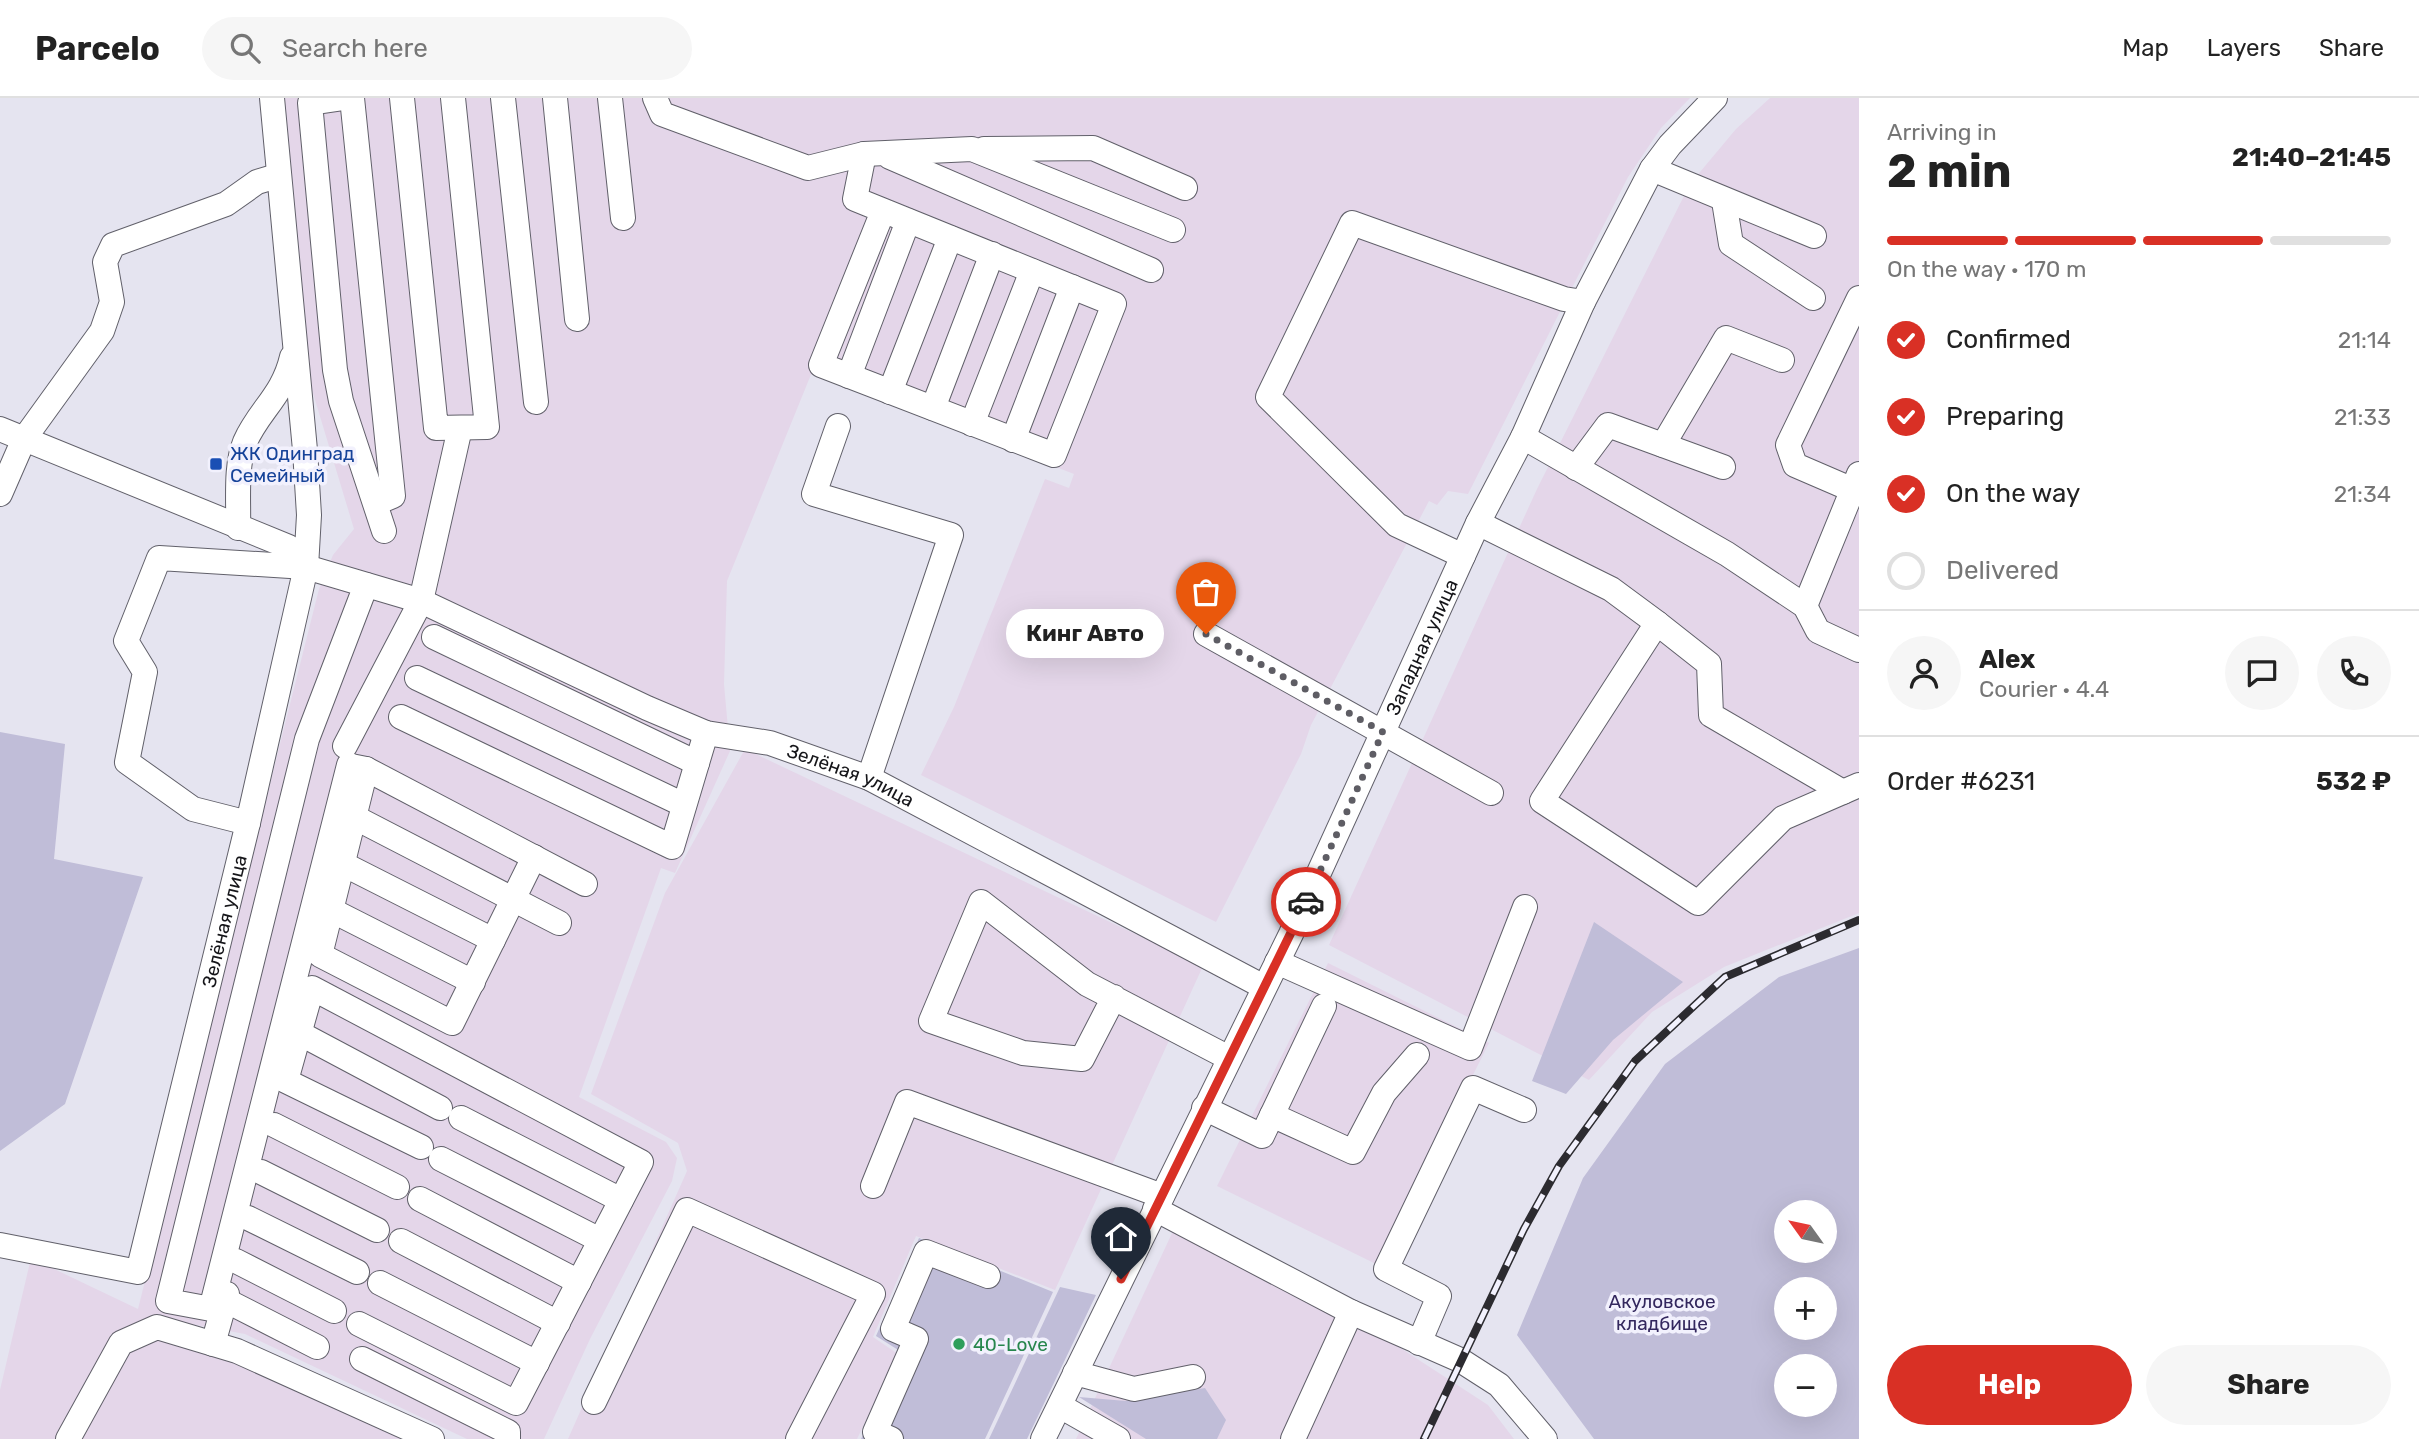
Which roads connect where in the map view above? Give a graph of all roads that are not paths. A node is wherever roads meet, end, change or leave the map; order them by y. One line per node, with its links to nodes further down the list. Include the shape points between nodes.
1 (272, 98): 14 (street)
2 (344, 98): 49 (street, via 310,103 335,370)
3 (352, 98): 49 (street, via 393,496)
4 (402, 98): 39 (street, via 436,428)
5 (453, 98): 39 (street, via 487,427)
6 (503, 98): 35 (street)
7 (555, 98): 30 (street)
8 (610, 98): 18 (street)
9 (1715, 98): 13 (street, Западная улица)
10 (662, 112): 12 (street, via 808,168)
11 (972, 149): 12 (street); 15 (street, via 1093,148); 20 (street)
12 (881, 153): 17 (street, via 855,199); 24 (street)
13 (1652, 169): 16 (street); 29 (street, Западная улица)
14 (277, 176): 31 (street); 42 (street, via 257,182 226,204 113,245 105,262 112,302 103,331)
15 (1185, 188)
16 (1724, 201): 21 (street); 27 (street, via 1731,244)
17 (883, 211): 19 (street); 33 (street, via 821,365)
18 (623, 218)
19 (908, 221): 22 (street); 33 (street)
20 (1173, 230)
21 (1814, 236)
22 (950, 238): 23 (street); 34 (street)
23 (992, 254): 25 (street); 36 (street)
24 (1151, 270)
25 (1032, 271): 26 (street); 37 (street)
26 (1072, 287): 43 (street); 43 (street, via 1114,304 1054,455)
27 (1813, 298)
28 (1859, 298): 47 (street, via 1788,445 1795,465)
29 (1583, 302): 41 (street, Западная улица); 53 (street, via 1352,223 1268,397 1397,525)
30 (577, 319)
31 (295, 343): 51 (street, via 279,392 244,444); 54 (street, via 308,504)
32 (1782, 360): 44 (street, via 1726,338)
33 (849, 376): 34 (street)
34 (890, 392): 36 (street)
35 (536, 402)
36 (933, 408): 37 (street)
37 (972, 424): 43 (street)
38 (838, 426): 69 (street, via 814,494 951,535)
39 (460, 428): 56 (street)
40 (0, 429): 42 (street)
41 (1522, 437): 46 (street); 50 (street, Западная улица)
42 (24, 439): 48 (street); 51 (street)
43 (1013, 439)
44 (1664, 445): 45 (street); 46 (street, via 1608,425)
45 (1723, 467)
46 (1576, 468): 57 (street, via 1727,554)
47 (1856, 482): 57 (street)
48 (0, 494)
49 (376, 503): 52 (street)
50 (1478, 523): 53 (street, Западная улица); 58 (street, via 1611,589)
51 (238, 528): 54 (street, via 289,547)
52 (384, 531)
53 (1463, 556): 64 (street, Западная улица)
54 (306, 567): 55 (street, Зелёная улица); 74 (street, Зелёная улица); 74 (street, via 159,558 126,641 145,672 127,762 193,808)
55 (366, 585): 56 (street, Зелёная улица); 66 (street)
56 (421, 601): 65 (street, Зелёная улица); 67 (street)
57 (1805, 606): 61 (street, via 1818,631)
58 (1657, 623): 70 (street, via 1709,664 1711,715); 70 (street, via 1542,801 1698,903 1783,818)
59 (1206, 634): 64 (street)
60 (434, 637): 68 (street)
61 (1859, 650)
62 (417, 678): 72 (street)
63 (401, 717): 72 (street, via 672,847)
64 (1383, 732): 71 (street); 83 (street, Западная улица)
65 (706, 733): 68 (street); 69 (street, Зелёная улица, via 770,743)
66 (307, 738): 67 (street); 67 (street, via 168,1301 211,1310)
67 (353, 760): 73 (street); 75 (street)
68 (697, 763): 72 (street)
69 (869, 778): 85 (street, Зелёная улица)
70 (1851, 788)
71 (1491, 793)
72 (684, 806)
73 (354, 817): 76 (street); 78 (street)
74 (248, 823): 106 (street, Зелёная улица, via 138,1272)
75 (534, 857): 77 (street); 78 (street)
76 (343, 863): 80 (street); 82 (street)
77 (585, 884)
78 (514, 899): 81 (street); 82 (street)
79 (1525, 907): 83 (street, via 1470,1048)
80 (331, 910): 84 (street); 84 (street, via 320,955 452,1023)
81 (559, 923)
82 (493, 940): 84 (street)
83 (1277, 962): 85 (street, Западная улица)
84 (473, 982)
85 (1264, 987): 90 (street, Западная улица)
86 (1114, 998): 86 (street, via 1087,984 981,902 931,1021 1023,1053 1082,1059); 90 (street)
87 (1324, 1006): 94 (street)
88 (299, 1033): 91 (street); 100 (street); 100 (street, via 312,988 641,1162)
89 (1417, 1055): 94 (street, via 1384,1093 1353,1152)
90 (1229, 1058): 92 (street, Западная улица)
91 (286, 1081): 95 (street); 104 (street)
92 (1205, 1108): 94 (street, via 1262,1136); 101 (street, Западная улица)
93 (1524, 1110): 117 (street, via 1473,1088 1386,1269 1439,1296)
94 (1272, 1115)
95 (274, 1125): 96 (street); 98 (street)
96 (261, 1172): 102 (street); 103 (street)
97 (873, 1186): 101 (street, via 906,1102)
98 (397, 1187)
99 (420, 1199): 110 (street)
100 (621, 1200): 104 (street)
101 (1158, 1203): 114 (street); 122 (street, Западная улица)
102 (248, 1217): 107 (street); 108 (street)
103 (377, 1230)
104 (600, 1240): 110 (street)
105 (401, 1241): 115 (street)
106 (10, 1246)
107 (236, 1261): 112 (street); 113 (street)
108 (357, 1272)
109 (988, 1276): 130 (street, via 926,1252 893,1329 916,1339 875,1432)
110 (579, 1282): 115 (street)
111 (380, 1283): 121 (street)
112 (225, 1300): 118 (street); 119 (street)
113 (334, 1311)
114 (1352, 1312): 117 (street); 133 (street)
115 (558, 1323): 121 (street)
116 (359, 1324): 121 (street, via 516,1403)
117 (1419, 1343): 134 (street, via 1460,1360 1500,1385)
118 (213, 1344): 126 (street, via 157,1327 121,1343); 127 (street)
119 (317, 1347)
120 (362, 1359): 128 (street, via 508,1432)
121 (537, 1363)
122 (1075, 1373): 123 (street, via 1134,1390); 125 (street, Западная улица)
123 (1193, 1377)
124 (594, 1402): 129 (street, via 687,1210 873,1294)
125 (1059, 1406): 131 (street, Западная улица); 132 (street)
126 (68, 1439)
127 (432, 1439)
128 (508, 1439)
129 (798, 1439)
130 (891, 1439)
131 (1043, 1439)
132 (1118, 1439)
133 (1293, 1439)
134 (1545, 1439)

